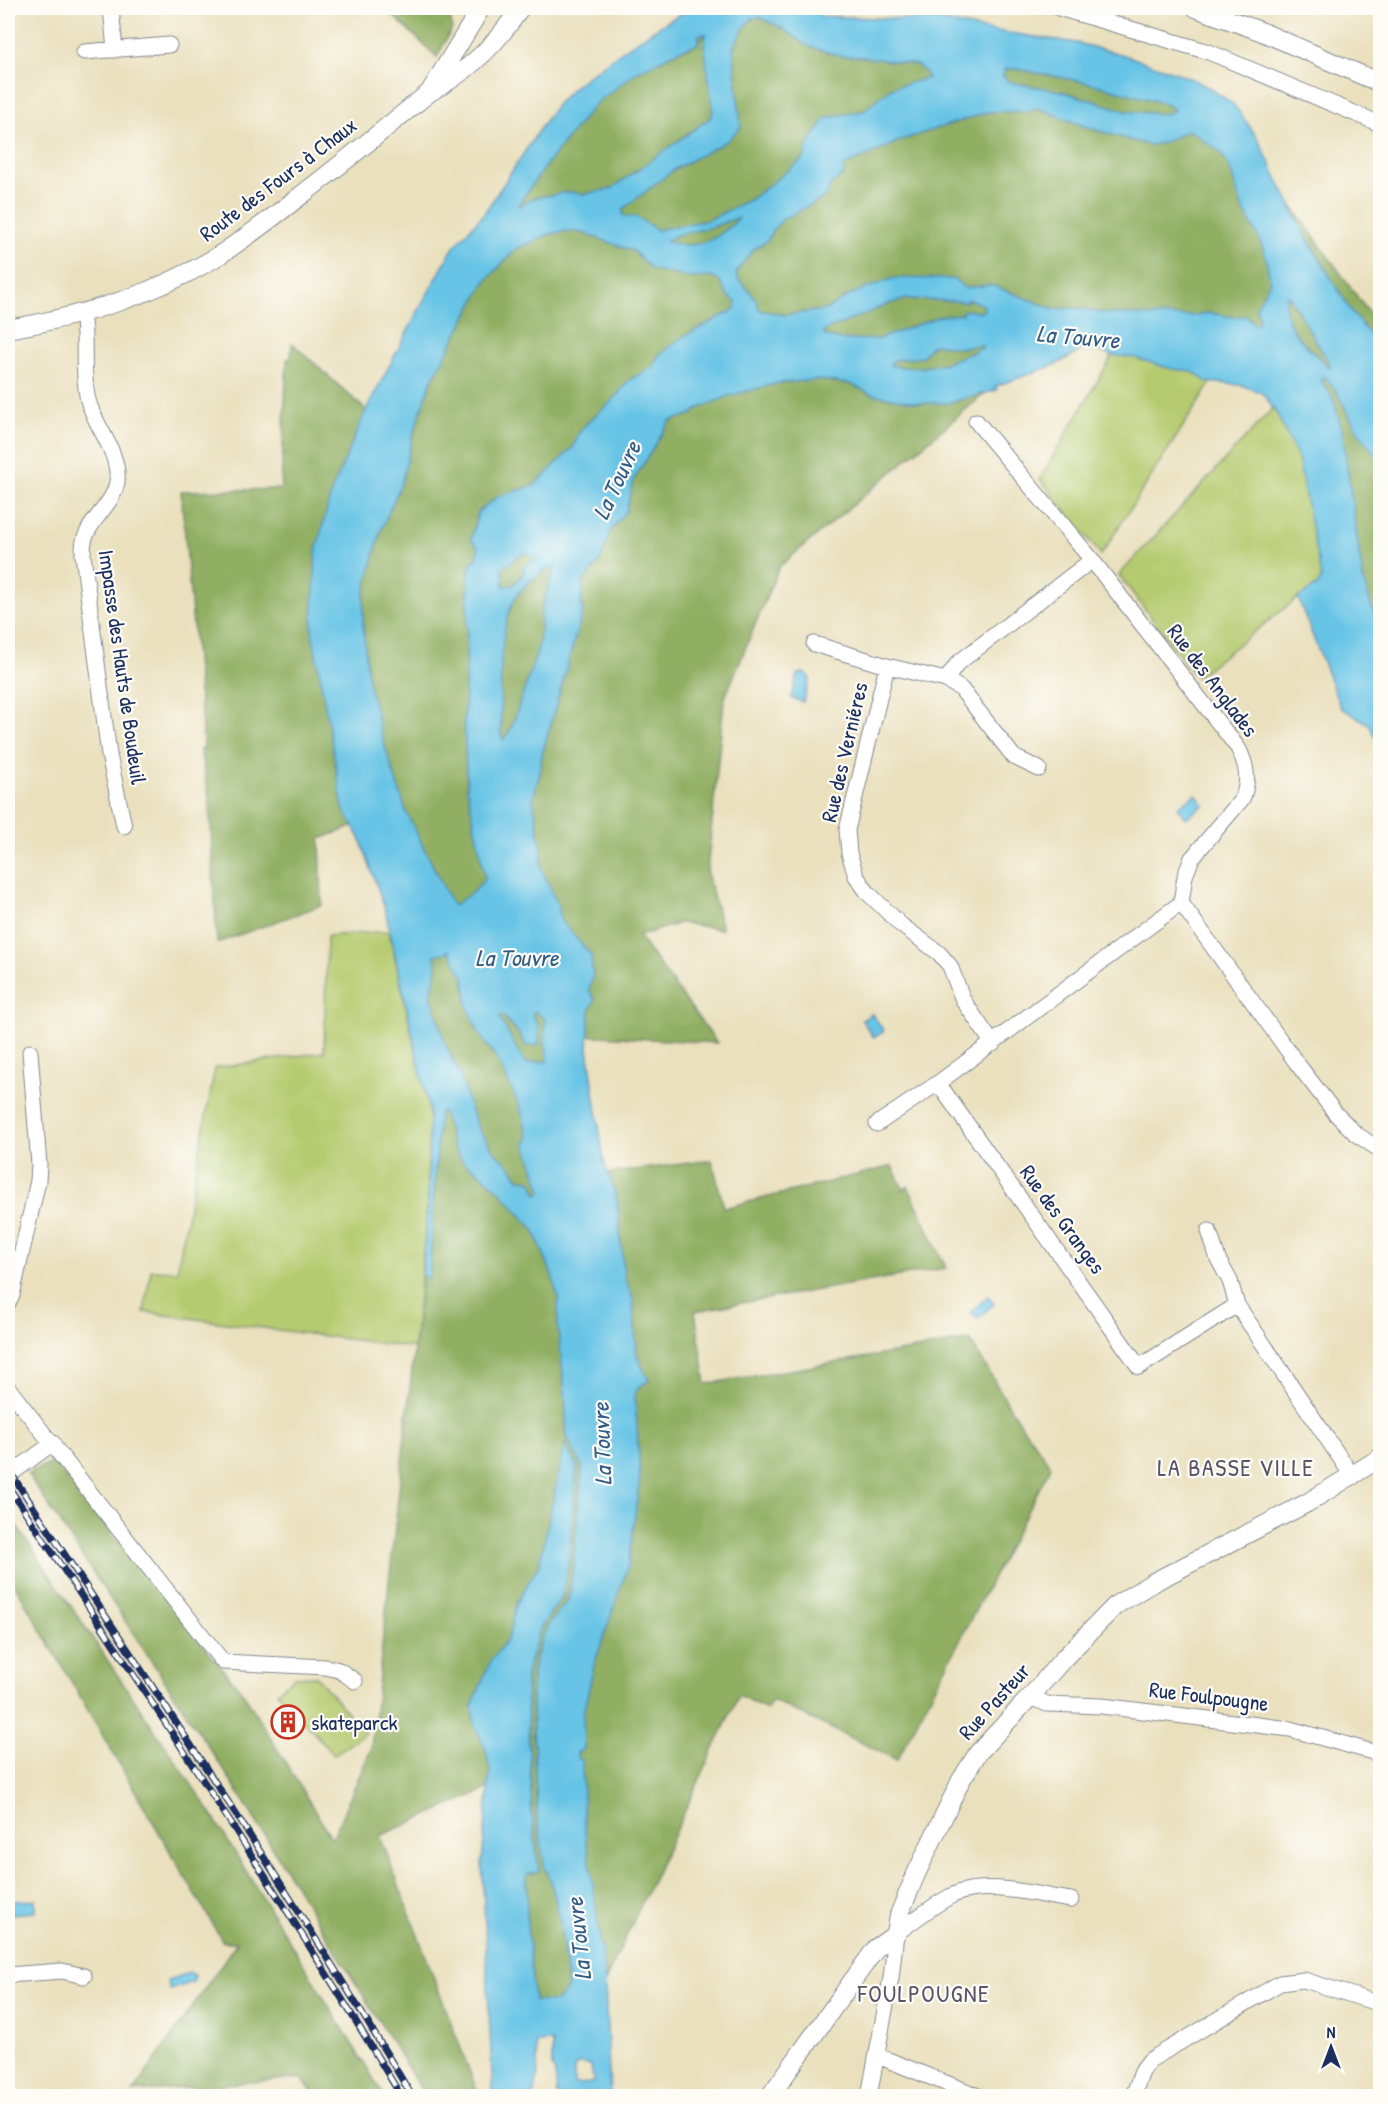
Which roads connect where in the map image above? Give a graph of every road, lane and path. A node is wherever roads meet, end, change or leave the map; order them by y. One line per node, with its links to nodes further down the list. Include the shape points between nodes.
1 (111, 8): 7 (street)
2 (481, 8): 10 (street, Route des Fours à Chaux)
3 (520, 8): 10 (street, Route des Fours à Chaux, via 492,45 448,83)
4 (1059, 8): 11 (street, via 1209,52)
5 (1196, 8): 9 (street)
6 (169, 45): 7 (street)
7 (115, 50): 8 (street)
8 (84, 52)
9 (1380, 83)
10 (430, 92): 12 (street, Route des Fours à Chaux, via 324,178 222,253 154,288)
11 (1380, 124)
12 (82, 313): 13 (street, Route des Fours à Chaux); 20 (street, Impasse des Hauts de Boudeuil, via 88,400 116,468 117,482 111,498 88,530 83,555 109,755)
13 (8, 329)
14 (976, 421): 15 (street, Rue des Anglades)
15 (1092, 560): 18 (street, via 958,663); 21 (street, Rue des Anglades, via 1238,748 1246,764 1242,800 1192,858)
16 (814, 644): 17 (street)
17 (887, 666): 18 (street, Rue des Verniéres); 22 (street, Rue des Verniéres, via 847,830 849,853 856,876 868,893 950,966 963,1000)
18 (946, 680): 19 (street, via 961,689 1014,757)
19 (1039, 769)
20 (124, 826)
21 (1181, 903): 22 (street); 26 (street, via 1336,1114)
22 (993, 1044): 24 (street)
23 (30, 1052): 28 (street, via 38,1181)
24 (938, 1083): 25 (street); 29 (street, Rue des Granges, via 1139,1367)
25 (877, 1124)
26 (1380, 1150)
27 (1209, 1231): 29 (street)
28 (8, 1303)
29 (1237, 1305): 34 (street)
30 (8, 1388): 31 (street)
31 (53, 1443): 33 (street); 35 (street, via 223,1662 326,1667)
32 (1380, 1458): 34 (street, Rue Pasteur)
33 (8, 1476)
34 (1353, 1477): 36 (street, Rue Pasteur, via 1116,1605)
35 (355, 1681)
36 (1030, 1697): 37 (street, Rue Foulpougne, via 1047,1704 1102,1706 1290,1729); 38 (street, Rue Pasteur, via 975,1758)
37 (1380, 1754)
38 (907, 1897): 40 (street, via 913,1906); 41 (street, Rue Pasteur)
39 (1071, 1900): 40 (street, via 984,1889 952,1896)
40 (930, 1910): 41 (street)
41 (896, 1934): 45 (street); 46 (street, via 867,1959)
42 (8, 1976): 43 (street, via 62,1971)
43 (84, 1976)
44 (1380, 2004): 49 (street, via 1304,1980 1280,1983 1150,2060)
45 (878, 2056): 47 (street); 48 (street)
46 (770, 2097)
47 (869, 2097)
48 (978, 2097)
49 (1133, 2097)

